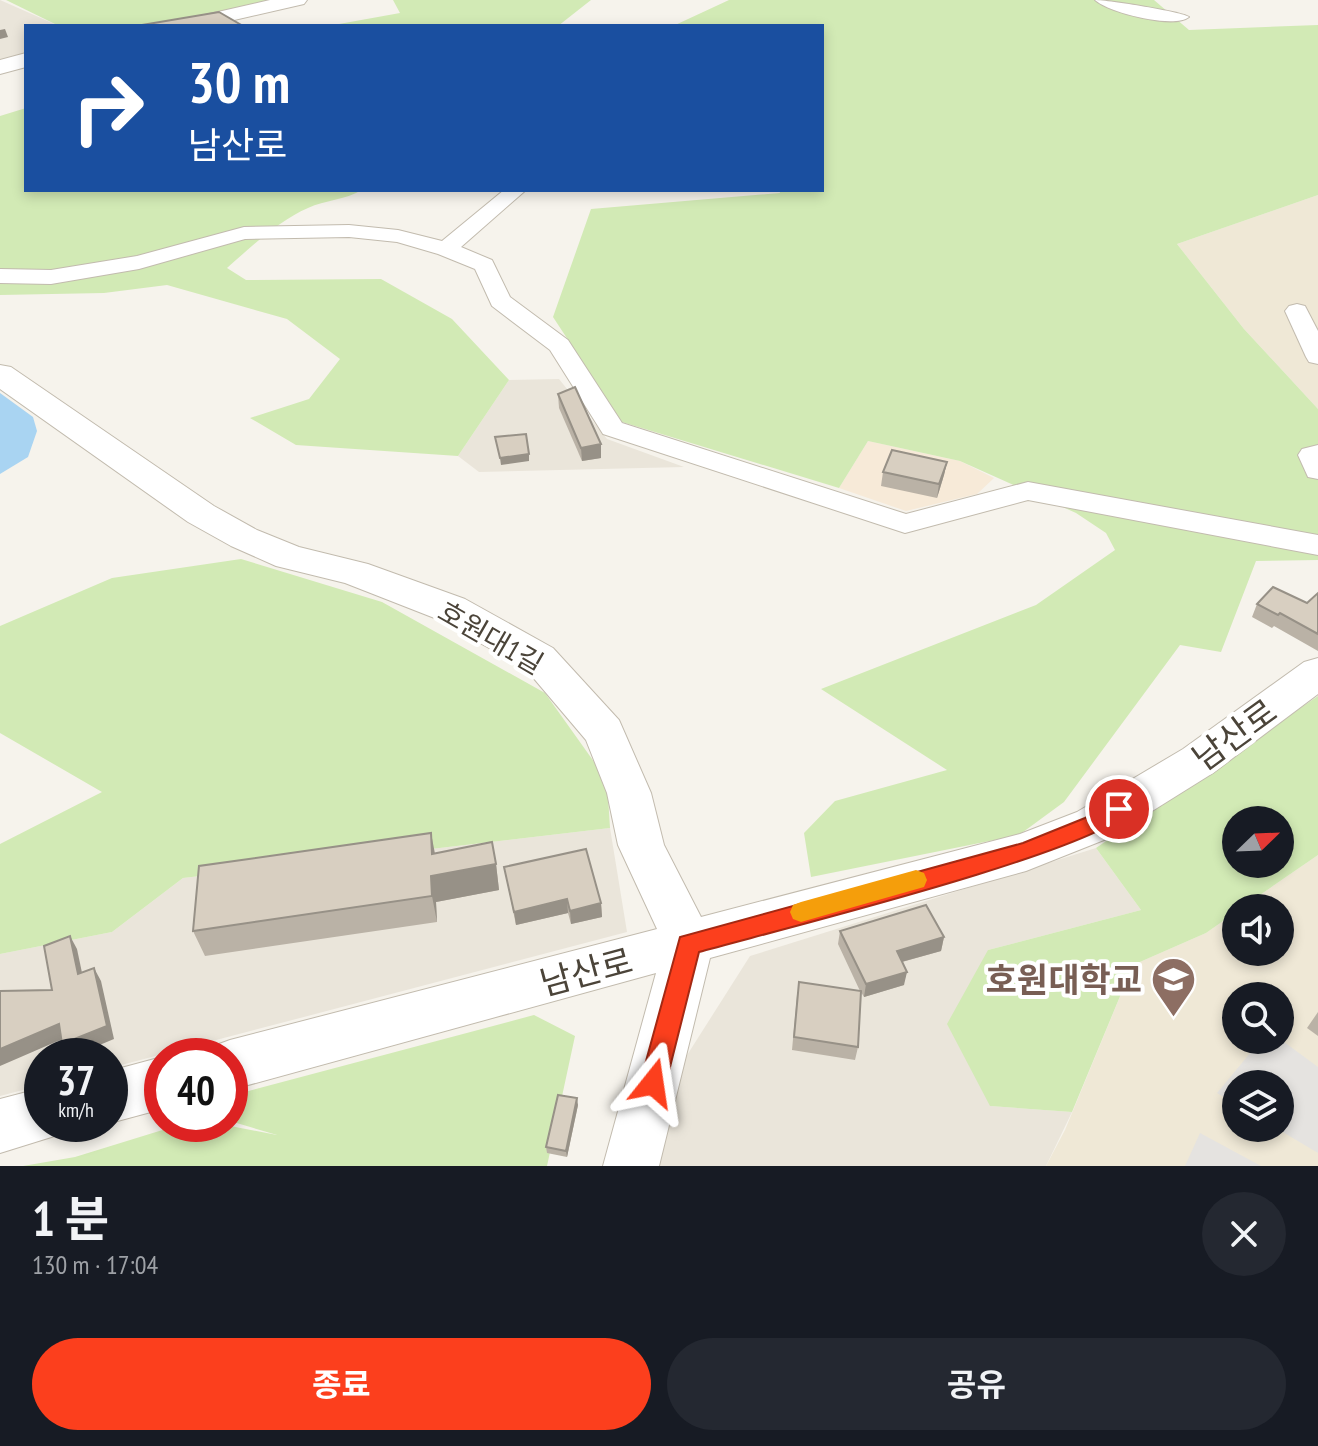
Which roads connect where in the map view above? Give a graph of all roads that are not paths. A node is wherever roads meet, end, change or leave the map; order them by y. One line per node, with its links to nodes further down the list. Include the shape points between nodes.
1 (297, 0): 4 (street)
2 (1103, 0): 3 (street, via 1117,8)
3 (1181, 17)
4 (190, 24)
5 (24, 61): 6 (street)
6 (0, 67)
7 (514, 192): 8 (street)
8 (446, 249): 9 (street, via 398,236 349,231 244,233 51,277); 15 (street, via 484,265 500,301 559,345 612,428 626,433 905,524 1028,491)
9 (0, 276)
10 (1297, 311): 11 (street)
11 (1318, 357)
12 (0, 374): 17 (street, 호원대1길, via 244,538 451,609 539,658 604,732 629,793 641,845)
13 (1318, 453): 14 (street, via 1311,455)
14 (1318, 471)
15 (1318, 545)
16 (1318, 673): 17 (street, 남산로, via 1198,761 1093,825 1026,852)
17 (689, 944): 18 (street, 남산로); 21 (street)
18 (248, 1060)
19 (24, 1120): 20 (street)
20 (0, 1126)
21 (631, 1166)

